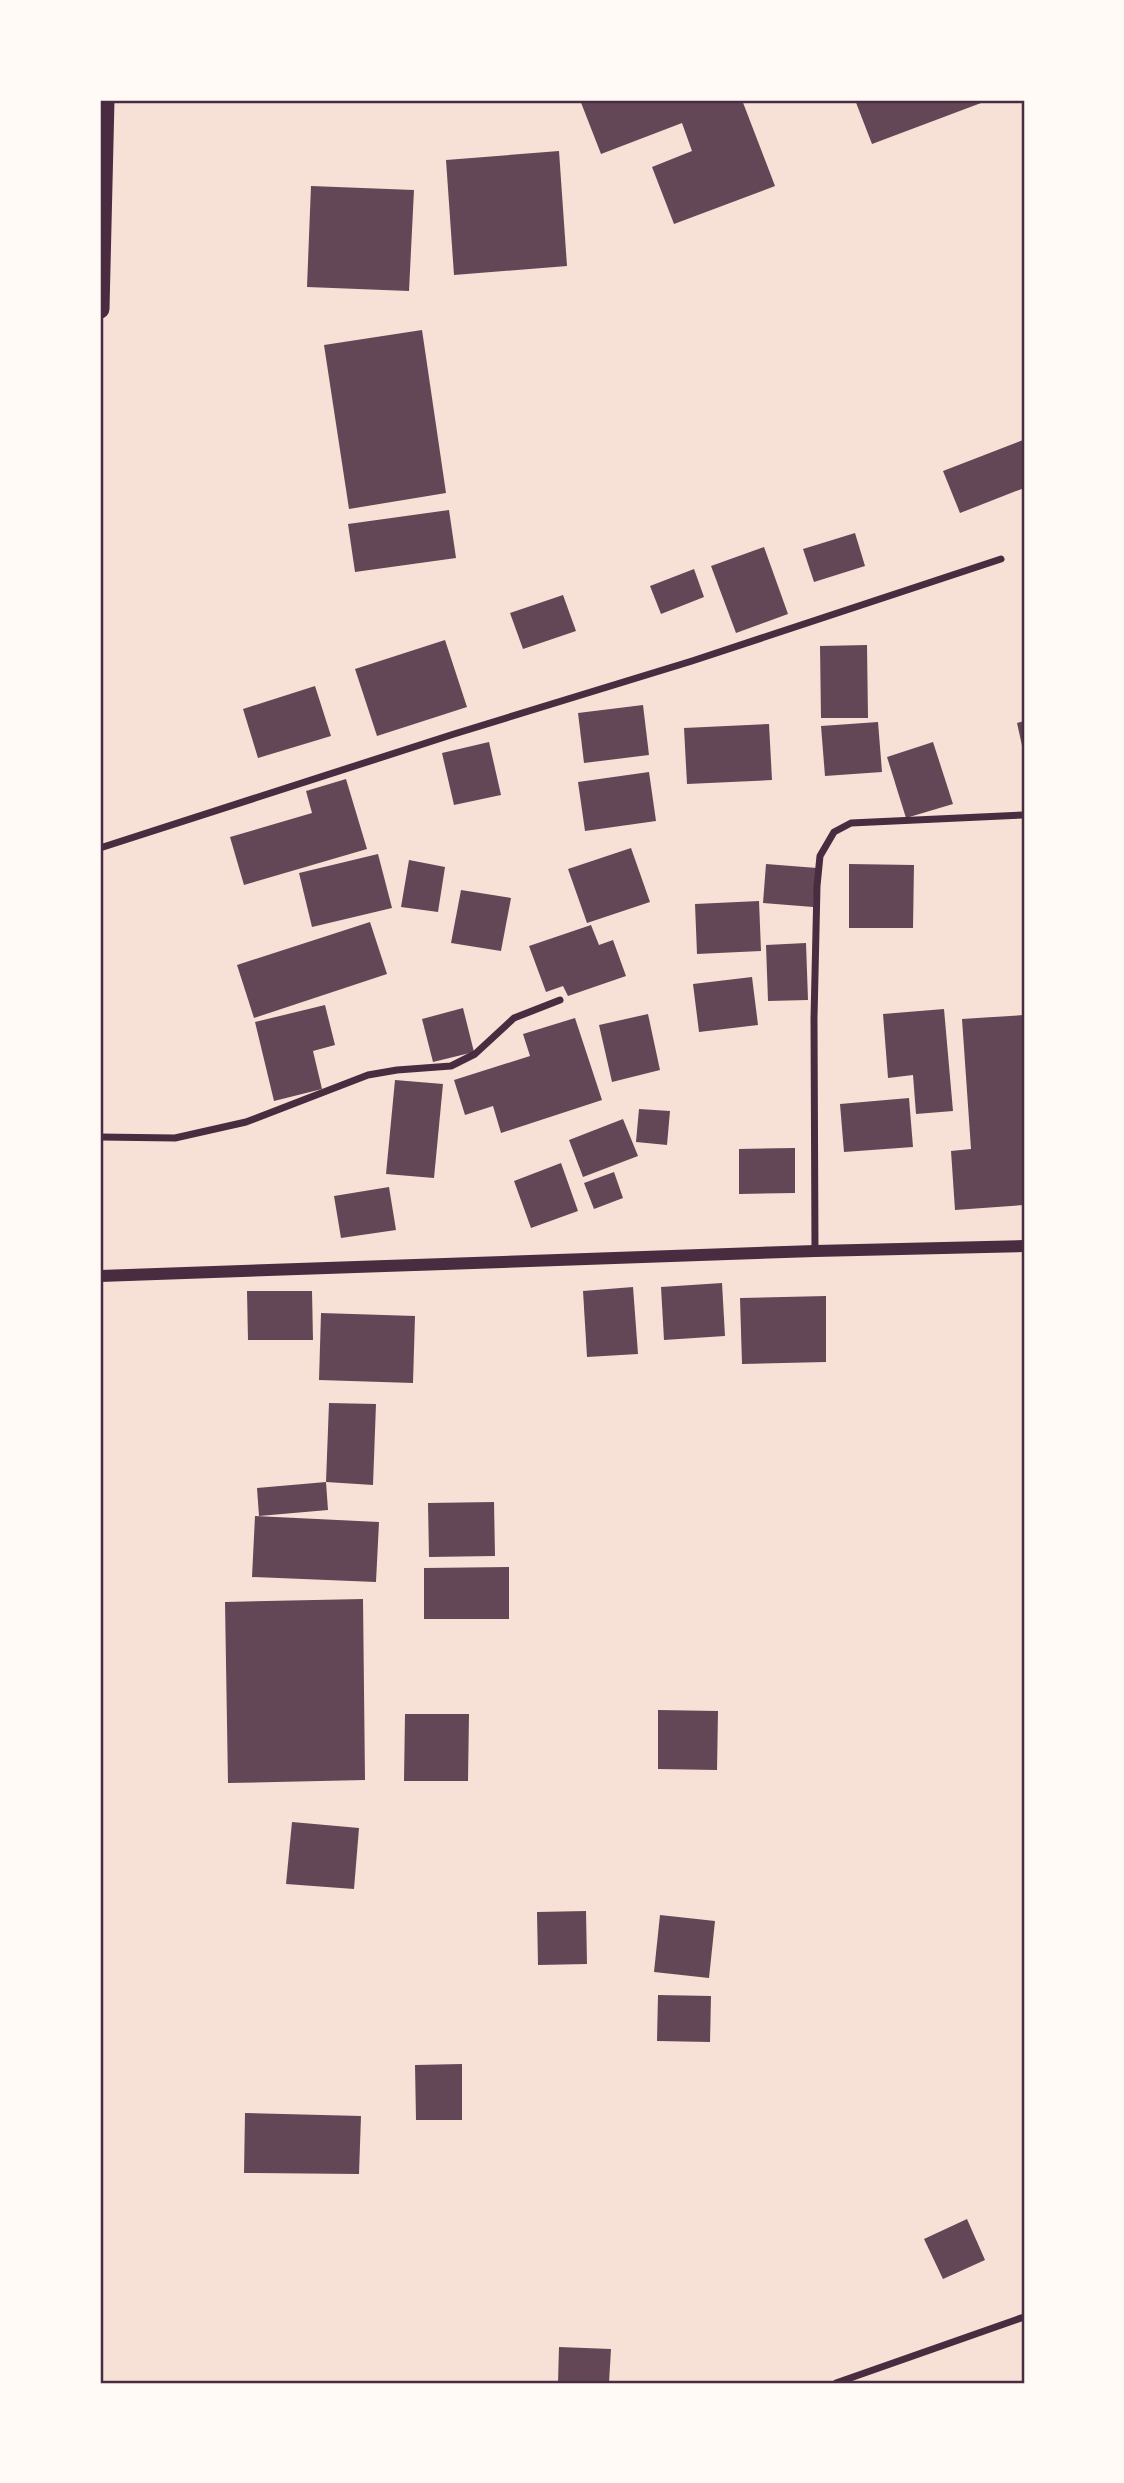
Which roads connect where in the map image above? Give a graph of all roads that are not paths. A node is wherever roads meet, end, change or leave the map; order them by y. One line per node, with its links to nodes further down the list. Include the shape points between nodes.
1 (105, 100): 2 (highway)
2 (102, 158): 3 (highway)
3 (100, 309)
4 (1001, 559): 6 (street)
5 (1024, 815): 10 (street, via 851,822 834,832 820,856 814,1019)
6 (100, 848)
7 (560, 1000): 8 (street, via 514,1018 475,1054 451,1066 368,1075 246,1122 175,1138)
8 (100, 1137)
9 (1024, 1245): 10 (street)
10 (815, 1251): 11 (street)
11 (100, 1276)
12 (1024, 2317): 13 (street)
13 (836, 2383)

